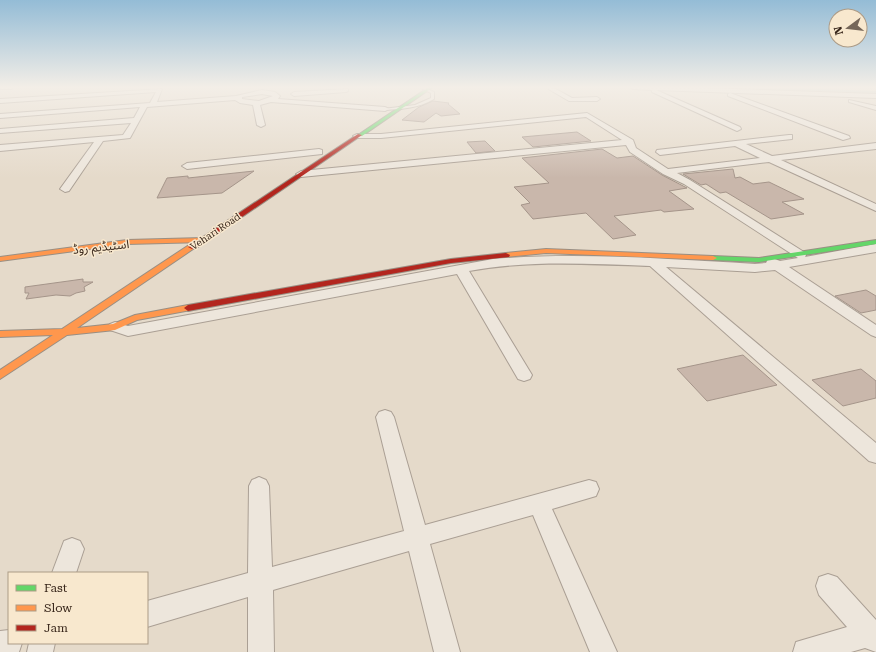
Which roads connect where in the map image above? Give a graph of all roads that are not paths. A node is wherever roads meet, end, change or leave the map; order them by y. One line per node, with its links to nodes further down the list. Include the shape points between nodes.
1 (138, 117): 9 (street)
2 (259, 117): 10 (street)
3 (373, 117): 21 (main road, Vehari Road)
4 (384, 117): 13 (main road, Vehari Road)
5 (563, 117): 13 (street, via 381,136)
6 (591, 117): 17 (street)
7 (712, 117): 11 (street)
8 (791, 117): 15 (street)
9 (135, 120): 12 (street); 16 (street, via 127,136)
10 (260, 125)
11 (737, 129)
12 (0, 130)
13 (357, 136): 26 (main road, Vehari Road)
14 (789, 137): 18 (street)
15 (846, 138)
16 (100, 140): 20 (street); 27 (street)
17 (630, 142): 25 (street, via 633,150); 26 (street)
18 (738, 144): 22 (street); 23 (street)
19 (876, 146): 23 (street)
20 (0, 148)
21 (319, 152): 24 (street); 28 (main road, Vehari Road)
22 (660, 152)
23 (771, 159): 25 (street); 29 (street)
24 (187, 166)
25 (666, 172): 36 (street, via 687,182)
26 (301, 174): 32 (main road, Vehari Road)
27 (65, 189)
28 (258, 191)
29 (876, 208)
30 (198, 230): 31 (main road, Vehari Road)
31 (184, 239): 32 (main road, اسٹیڈیم روڈ); 35 (main road, Vehari Road); 37 (main road, اسٹیڈیم روڈ)
32 (203, 240): 43 (main road, Vehari Road)
33 (876, 242): 36 (main road)
34 (876, 248): 39 (street)
35 (164, 252)
36 (800, 255): 39 (main road)
37 (0, 258)
38 (652, 262): 39 (street, via 755,268); 40 (street, via 542,259 493,263); 51 (street)
39 (773, 263): 42 (main road, via 546,251 451,261 135,318); 44 (street)
40 (461, 269): 42 (street, via 128,331); 49 (street)
41 (52, 324): 45 (main road)
42 (115, 327): 43 (main road)
43 (65, 332): 45 (main road); 48 (main road, Vehari Road)
44 (876, 332)
45 (39, 333): 46 (main road); 47 (main road)
46 (0, 334)
47 (26, 341)
48 (0, 375)
49 (524, 375)
50 (385, 417): 55 (street)
51 (876, 455)
52 (258, 486): 58 (street)
53 (589, 489): 54 (street)
54 (539, 504): 55 (street); 64 (street)
55 (416, 539): 58 (street); 63 (street)
56 (72, 549): 57 (street)
57 (64, 572)
58 (259, 582): 60 (street); 62 (street)
59 (828, 586): 61 (street)
60 (148, 614)
61 (873, 637): 65 (street)
62 (260, 652)
63 (447, 652)
64 (604, 652)
65 (806, 652)

